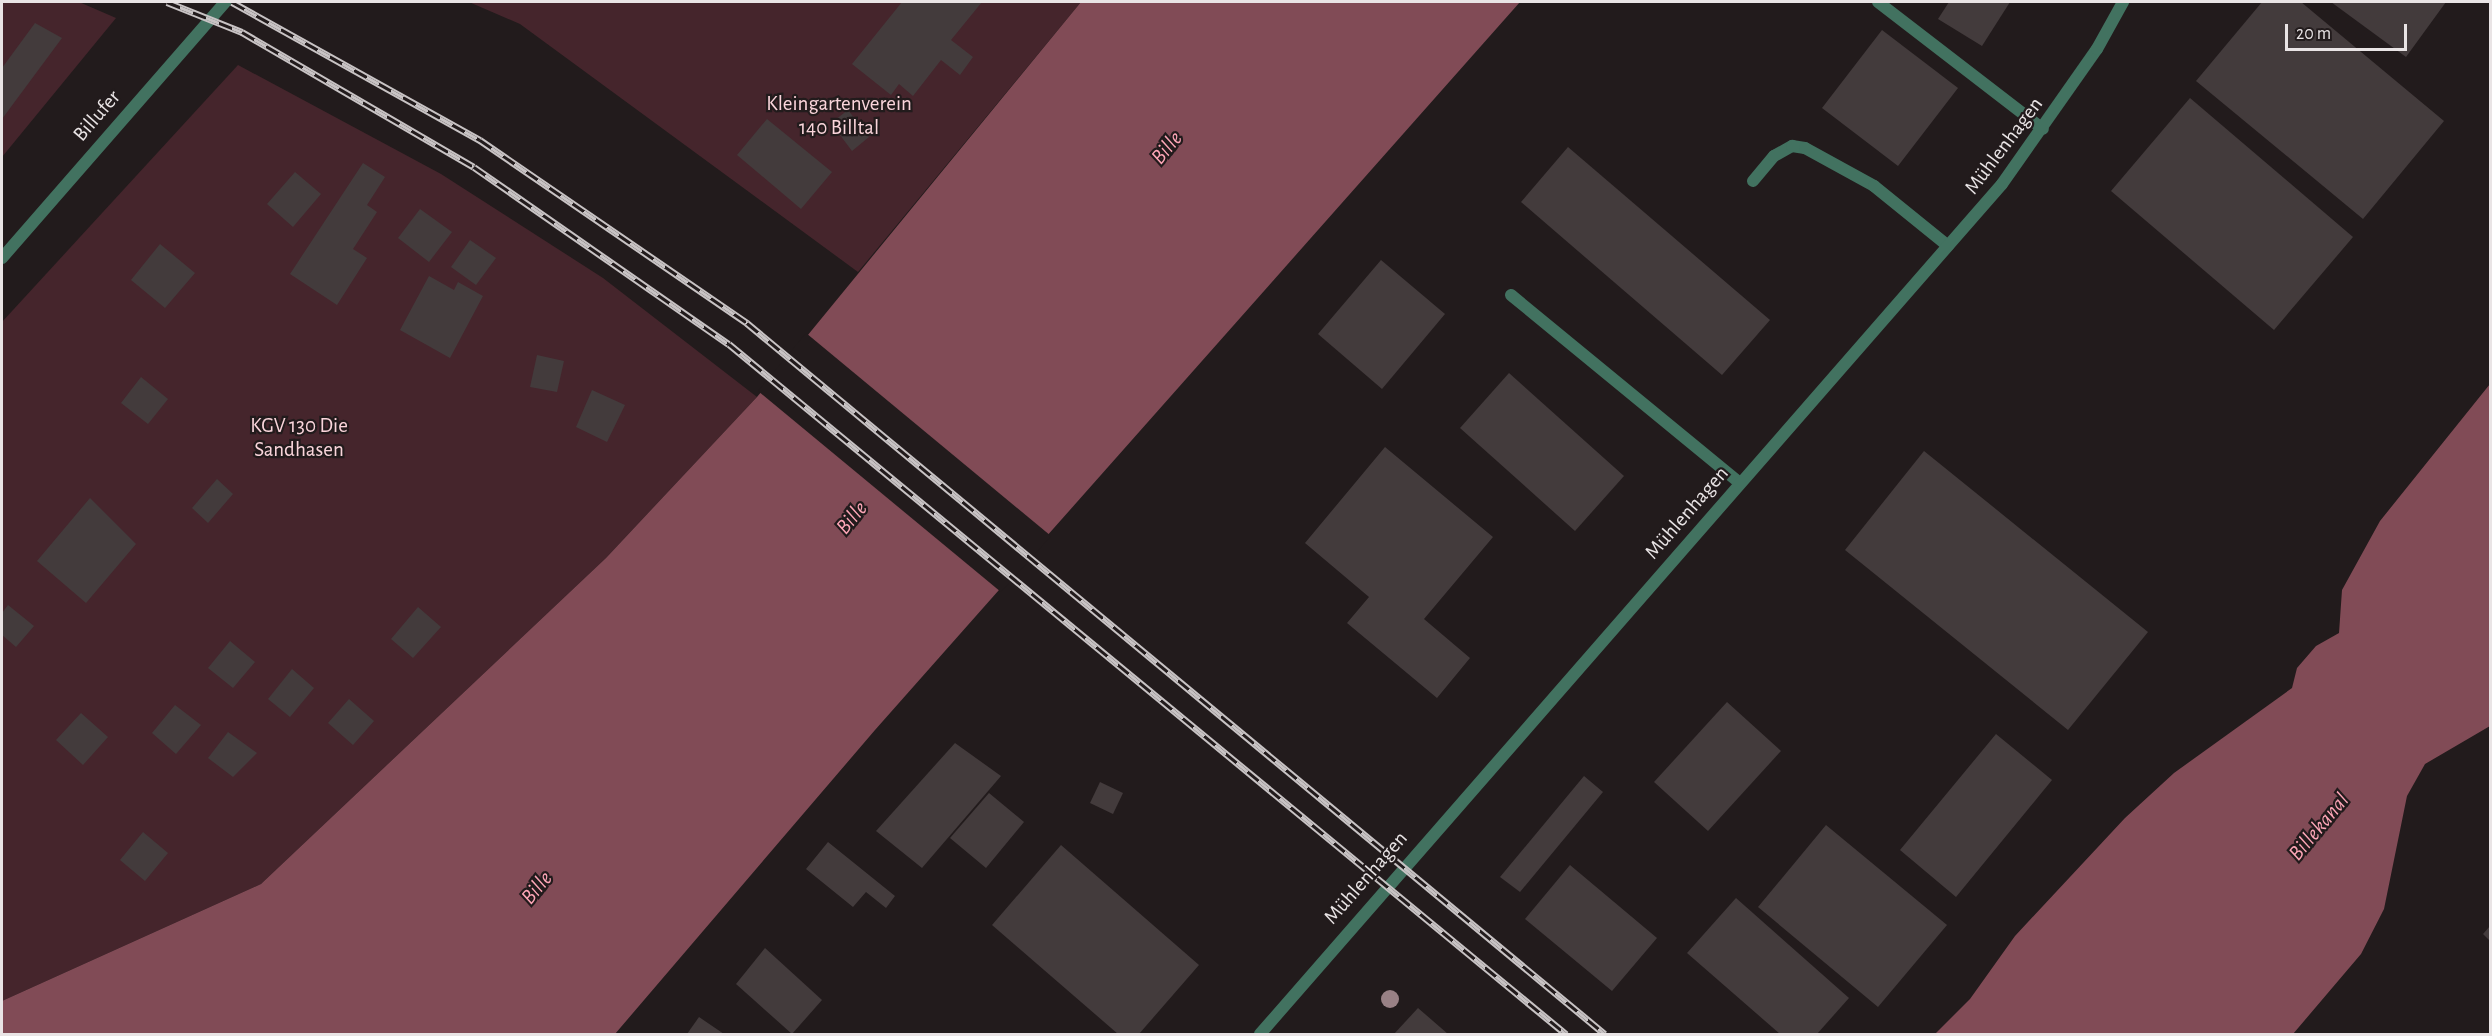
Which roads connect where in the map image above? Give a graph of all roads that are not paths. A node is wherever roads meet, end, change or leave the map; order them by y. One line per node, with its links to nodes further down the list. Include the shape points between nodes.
1 (225, 2): 7 (street, Billufer)
2 (1878, 2): 4 (street)
3 (2122, 2): 4 (street, Mühlenhagen)
4 (2043, 129): 6 (street, Mühlenhagen)
5 (1753, 181): 6 (street, via 1774,156 1792,146 1805,148 1874,186)
6 (1948, 246): 9 (street, Mühlenhagen)
7 (2, 258)
8 (1511, 295): 9 (street)
9 (1740, 483): 10 (street, Mühlenhagen)
10 (1260, 1035)

